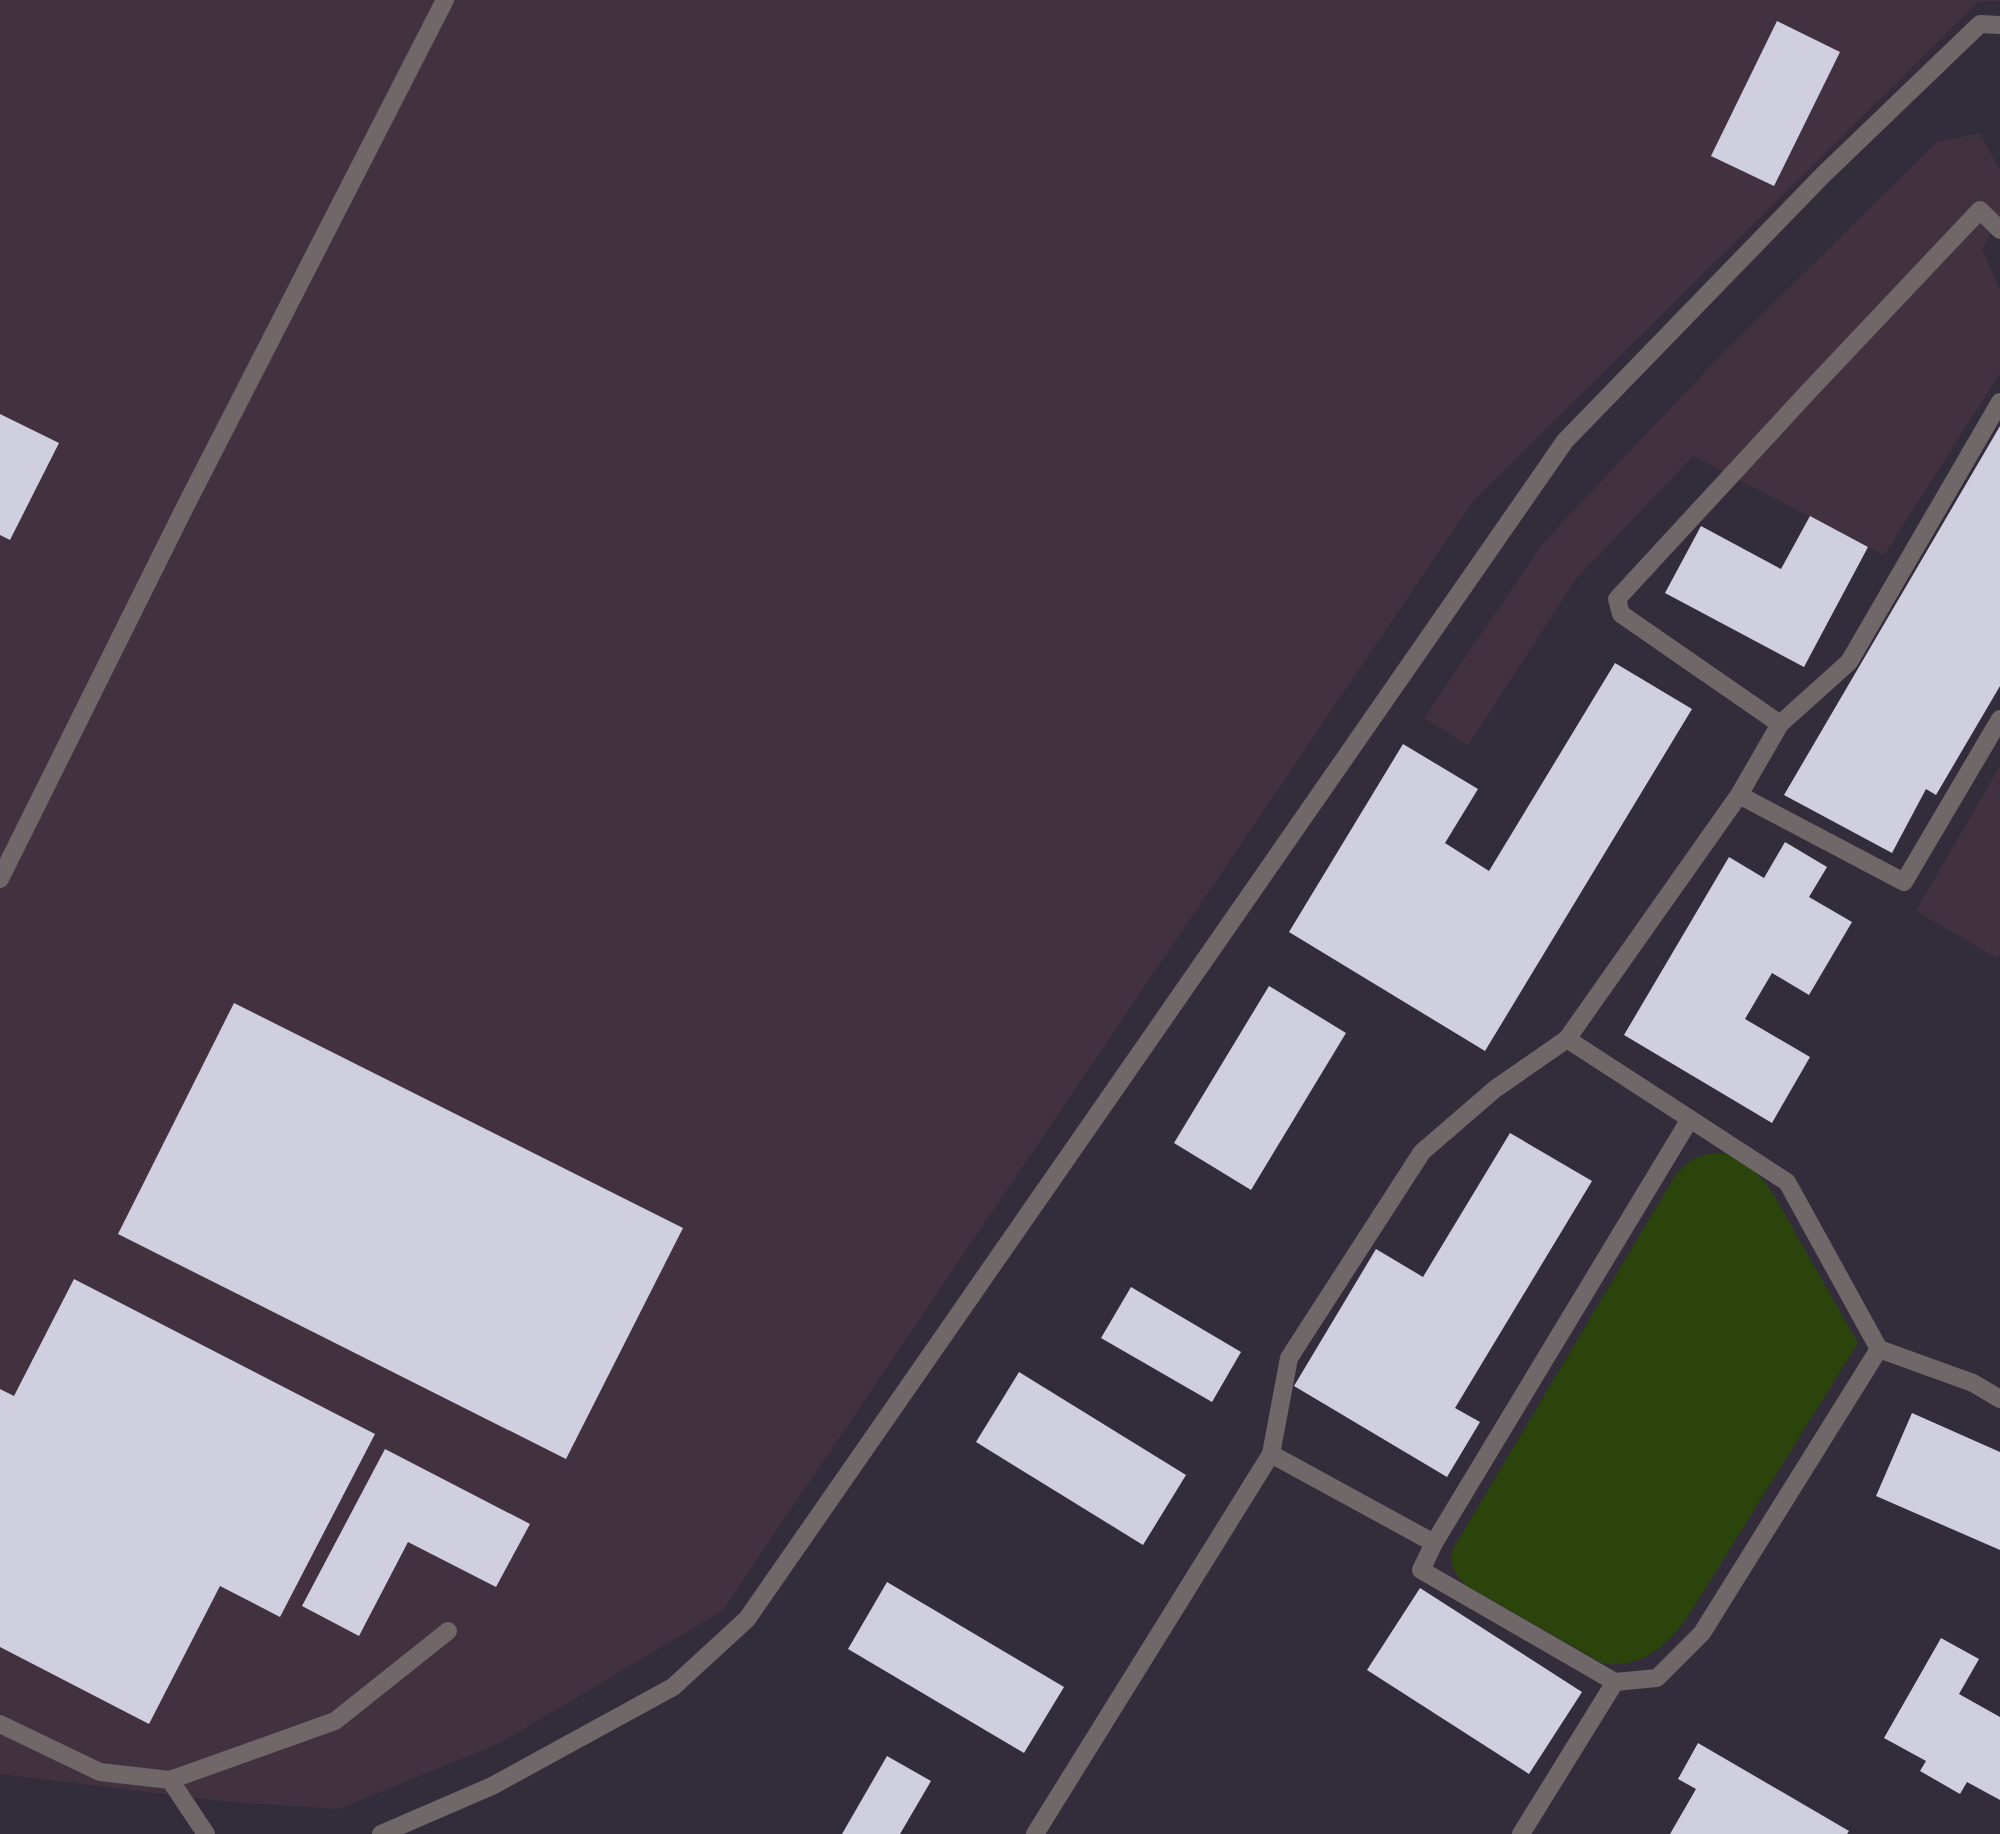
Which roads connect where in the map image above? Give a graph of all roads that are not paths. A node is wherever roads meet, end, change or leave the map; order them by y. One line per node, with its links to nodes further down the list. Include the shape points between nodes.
1 (445, 0): 8 (lane)
2 (2000, 25): 20 (lane, via 1980,24 1823,175 1565,441 747,1619 673,1687 492,1786)
3 (2000, 230): 6 (lane, via 1980,210 1617,599 1621,614)
4 (2000, 402): 6 (lane, via 1849,662)
5 (2000, 719): 7 (lane, via 1904,882)
6 (1780, 724): 7 (lane)
7 (1739, 795): 9 (lane)
8 (0, 879)
9 (1567, 1039): 10 (lane); 13 (lane, via 1495,1089 1422,1152 1289,1358)
10 (1690, 1119): 11 (lane, via 1787,1182); 14 (lane)
11 (1880, 1349): 12 (lane, via 1973,1383); 16 (lane, via 1702,1633 1657,1678)
12 (2000, 1399)
13 (1271, 1454): 14 (lane); 21 (lane)
14 (1434, 1543): 16 (lane, via 1420,1570)
15 (448, 1630): 18 (lane, via 335,1721)
16 (1615, 1682): 22 (lane)
17 (0, 1724): 18 (lane, via 100,1772)
18 (170, 1780): 19 (lane)
19 (206, 1834)
20 (381, 1834)
21 (1035, 1834)
22 (1521, 1834)

